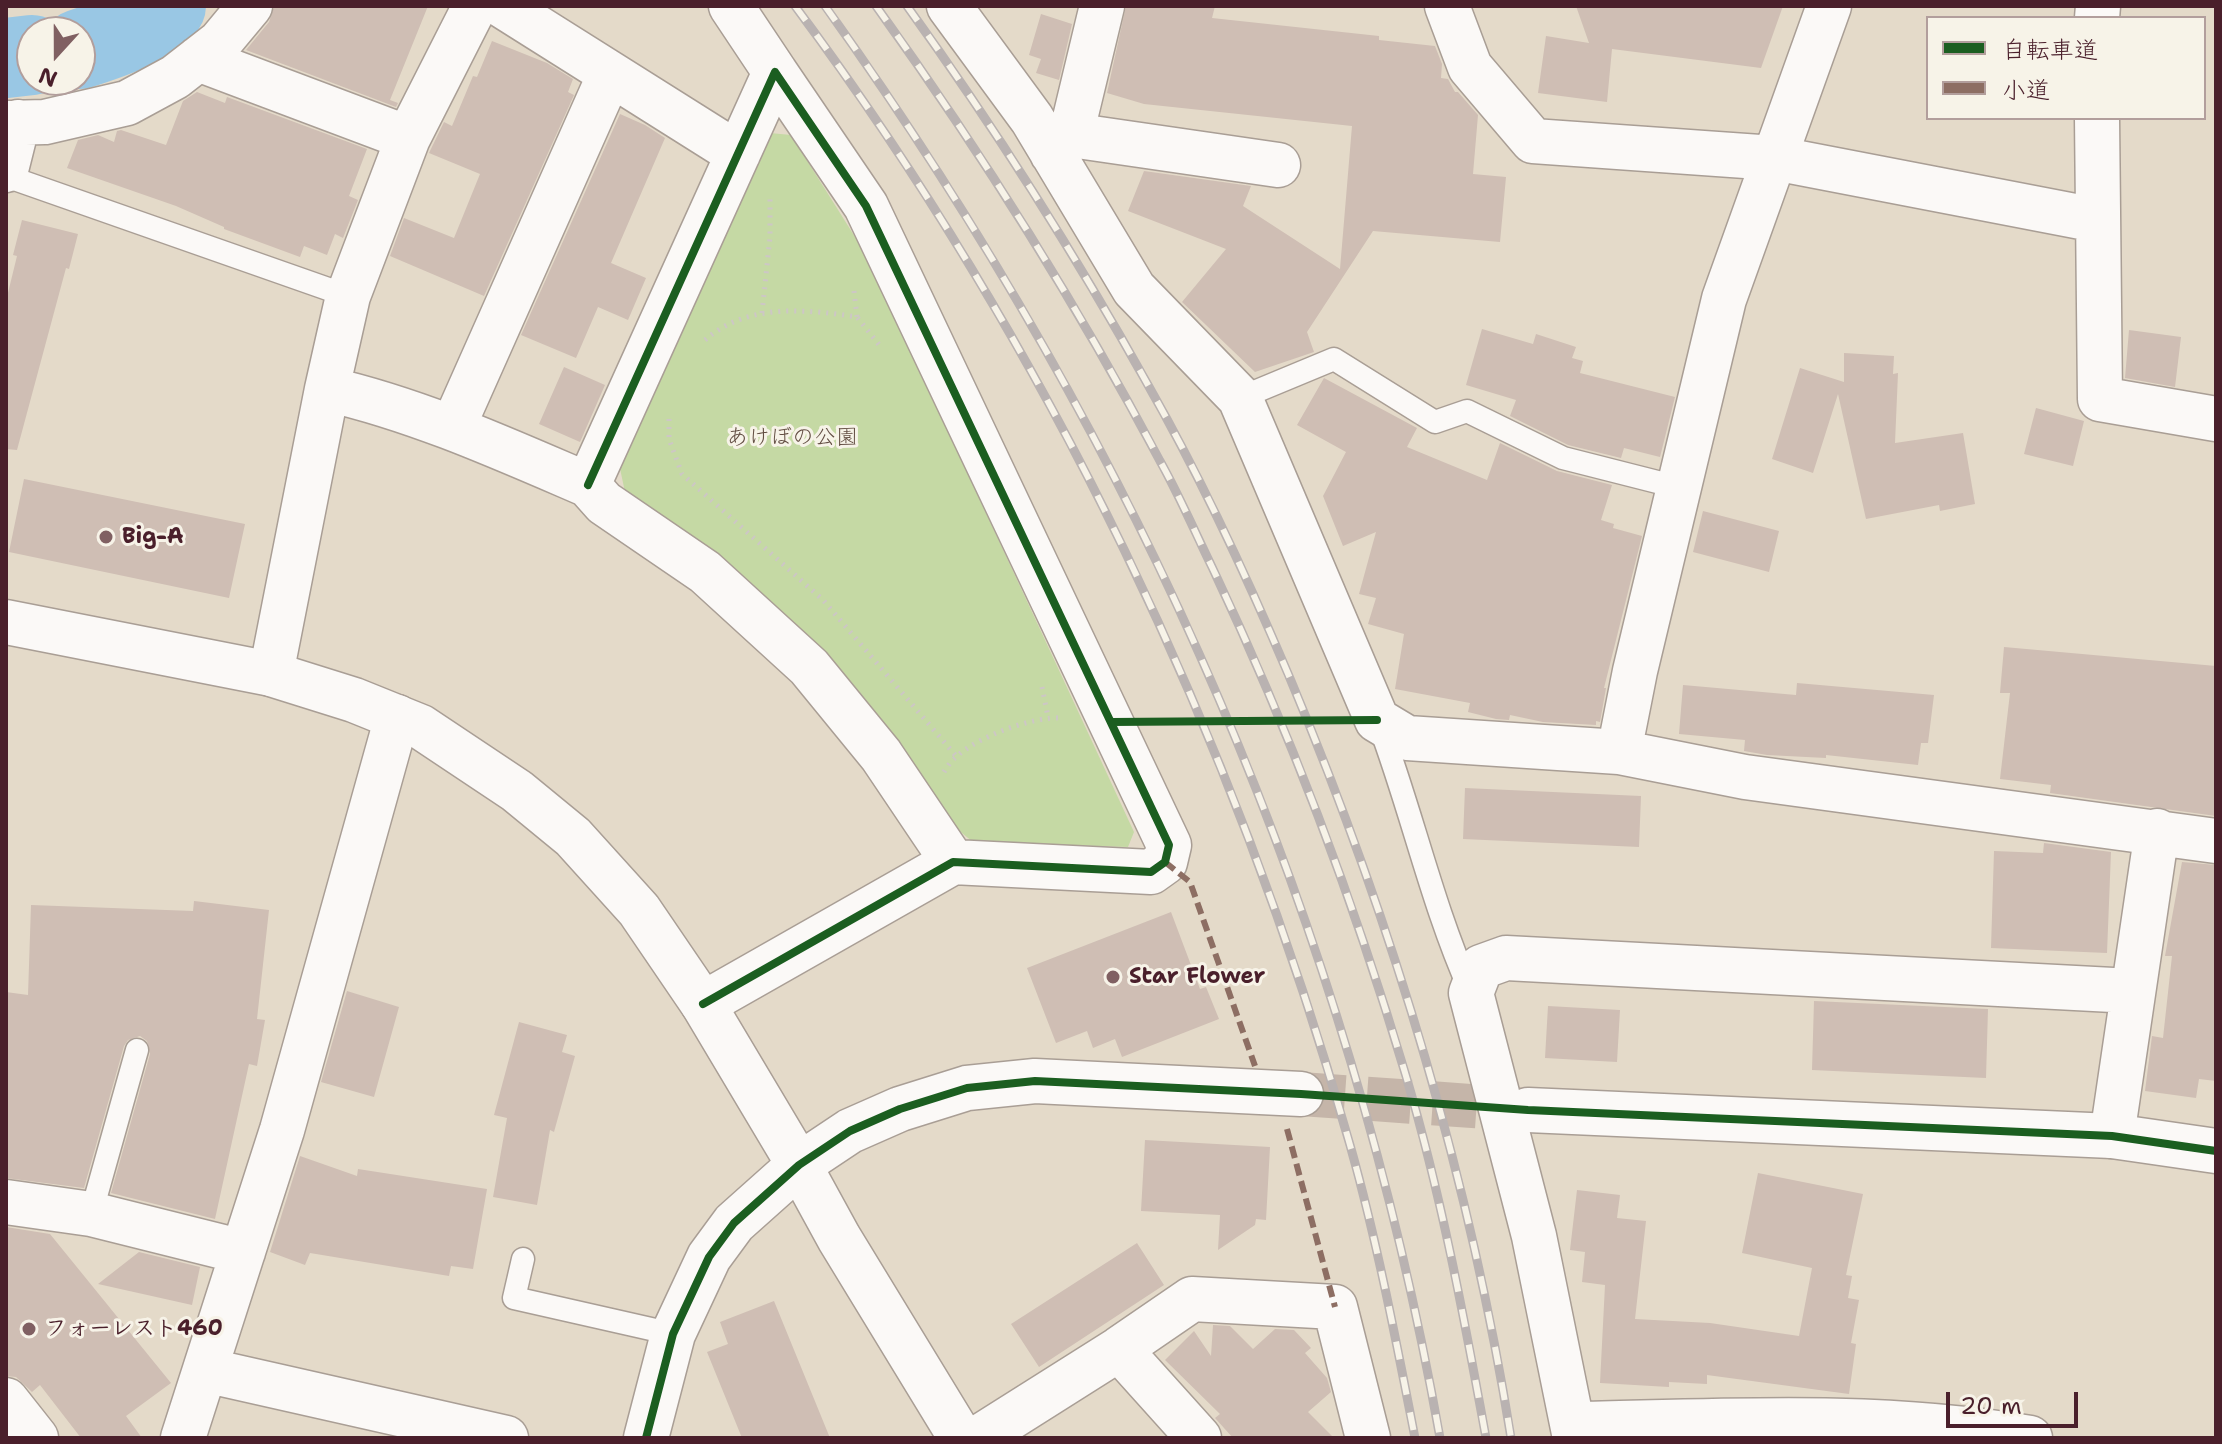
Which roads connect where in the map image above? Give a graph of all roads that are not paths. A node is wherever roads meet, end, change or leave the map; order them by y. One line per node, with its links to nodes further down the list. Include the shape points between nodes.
1 (250, 6): 9 (street)
2 (475, 6): 14 (street)
3 (503, 6): 11 (street)
4 (731, 6): 10 (street)
5 (949, 6): 15 (street, via 1032,119)
6 (1102, 6): 15 (street)
7 (1447, 6): 16 (street, via 1470,67 1533,141)
8 (1829, 6): 16 (street)
9 (198, 59): 13 (street, via 127,103 45,122); 14 (street)
10 (775, 72): 18 (street); 35 (street, via 866,206 1169,845 1165,862 1151,872)
11 (610, 74): 18 (street); 25 (street)
12 (2097, 120): 20 (street)
13 (12, 123): 19 (street)
14 (408, 138): 21 (street)
15 (1062, 144): 17 (street); 23 (street, via 1134,289)
16 (1774, 158): 20 (street); 27 (street, via 1724,299)
17 (1278, 165)
18 (754, 167): 26 (street)
19 (6, 173): 21 (lane)
20 (2096, 220): 24 (street, via 2100,399)
21 (348, 296): 22 (street)
22 (327, 389): 25 (street); 29 (street)
23 (1240, 398): 27 (lane, via 1334,359 1435,422 1467,411 1563,458); 31 (street)
24 (2216, 419)
25 (453, 427): 26 (street)
26 (588, 485): 35 (street, via 604,503 705,572 809,667 881,755)
27 (1681, 488): 32 (street)
28 (6, 622): 29 (street)
29 (271, 674): 30 (street)
30 (397, 717): 38 (street, via 466,755 573,837 639,910); 47 (street)
31 (1377, 720): 32 (street, via 1407,738); 37 (lane)
32 (1619, 752): 33 (street, via 1745,777)
33 (2157, 831): 34 (street); 36 (street)
34 (2216, 841)
35 (953, 862): 38 (street)
36 (2132, 991): 37 (street, via 1506,958 1481,967); 42 (street)
37 (1471, 993): 54 (street, via 1534,1236)
38 (703, 1004): 44 (street)
39 (137, 1050): 46 (lane)
40 (1301, 1094): 44 (street, via 1035,1081 967,1088 850,1131)
41 (1528, 1110): 42 (street)
42 (2112, 1136): 43 (street)
43 (2216, 1151)
44 (799, 1165): 49 (street, via 734,1223 709,1257); 59 (street)
45 (6, 1202): 46 (street)
46 (91, 1214): 47 (street)
47 (243, 1252): 51 (street)
48 (523, 1259): 49 (lane, via 514,1298)
49 (673, 1334): 58 (street)
50 (1119, 1349): 60 (street); 61 (street); 62 (street, via 1192,1299 1335,1307)
51 (205, 1370): 56 (street); 57 (street)
52 (6, 1400): 55 (street)
53 (1813, 1428): 54 (street); 63 (street, via 1967,1427)
54 (1575, 1431)
55 (36, 1438)
56 (183, 1438)
57 (506, 1438)
58 (646, 1438)
59 (961, 1438)
60 (978, 1438)
61 (1199, 1438)
62 (1368, 1438)
63 (2030, 1438)

